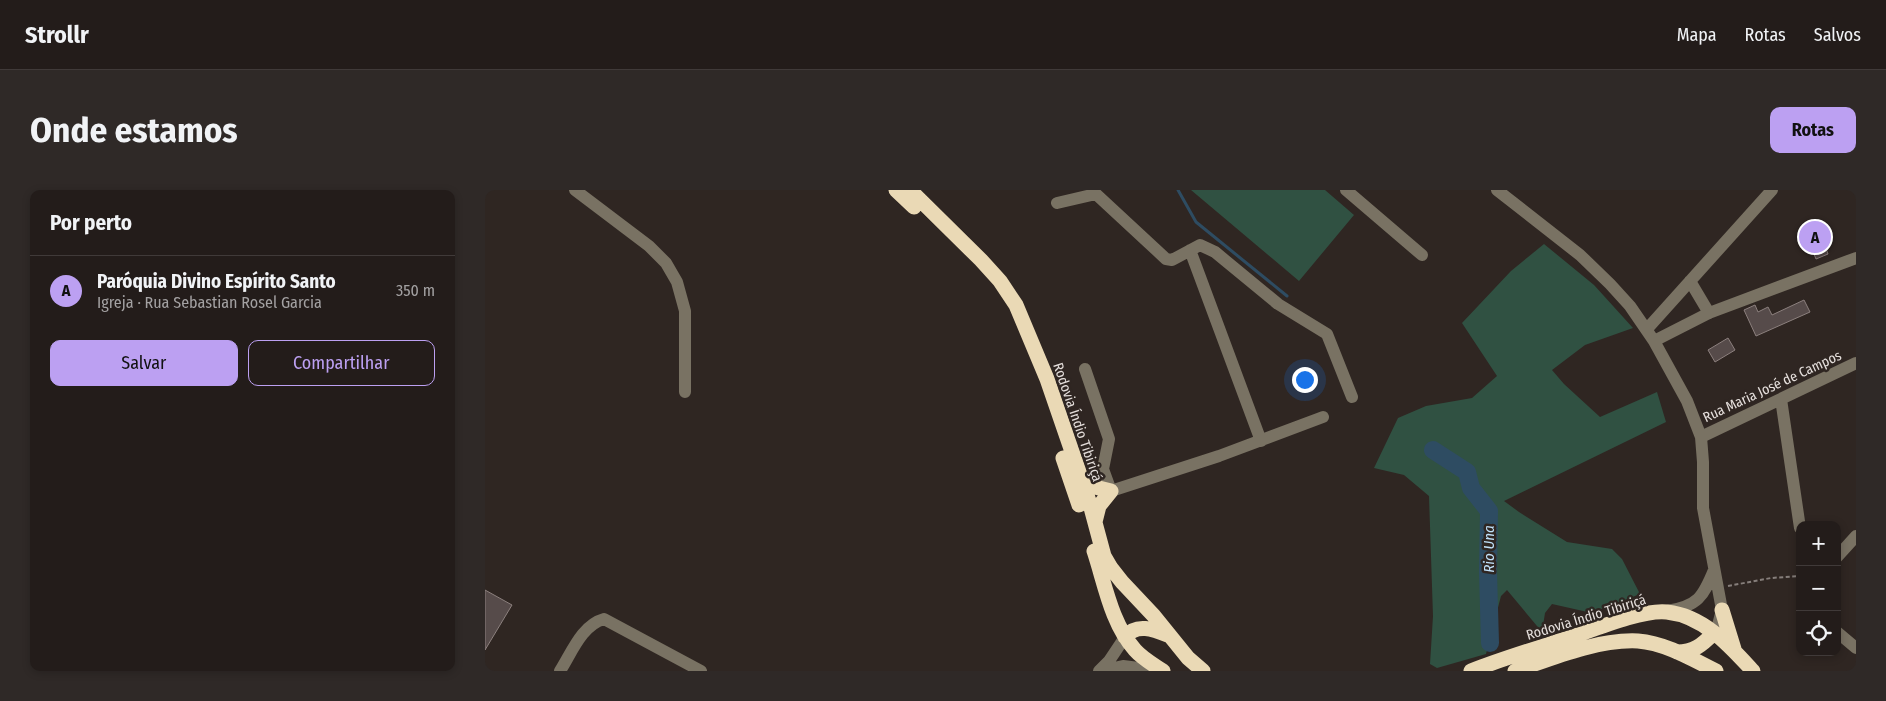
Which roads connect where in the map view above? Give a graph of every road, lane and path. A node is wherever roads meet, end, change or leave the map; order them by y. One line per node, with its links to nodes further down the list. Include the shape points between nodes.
1 (575, 190): 19 (street, via 649,246 666,263 677,282 685,311)
2 (896, 190): 38 (highway, Rodovia Índio Tibiriçá, via 982,274 1013,318 1076,494 1117,622)
3 (910, 190): 25 (highway, Rodovia Índio Tibiriçá, via 981,260 1016,305 1047,379)
4 (1346, 190): 11 (street)
5 (1497, 190): 8 (street)
6 (1771, 190): 13 (street)
7 (1094, 192): 9 (street); 10 (street, via 1166,259 1172,260)
8 (1513, 195): 15 (street, via 1610,284)
9 (1057, 203)
10 (1190, 250): 20 (street, via 1200,245 1215,252 1278,304 1327,334); 24 (street)
11 (1422, 255)
12 (1856, 258): 14 (street)
13 (1691, 281): 14 (street); 15 (street)
14 (1709, 313): 16 (street)
15 (1647, 329): 16 (street)
16 (1654, 341): 23 (street, via 1687,402)
17 (1856, 363): 21 (street, Rua Maria José de Campos)
18 (1085, 369): 26 (street, via 1109,439 1103,468)
19 (685, 392)
20 (1352, 397)
21 (1781, 399): 23 (street, Rua Maria José de Campos); 27 (street)
22 (1323, 416): 24 (street)
23 (1701, 437): 31 (street, via 1703,508)
24 (1261, 441): 26 (street)
25 (1081, 478): 26 (highway, via 1095,487); 28 (highway, Rodovia Índio Tibiriçá)
26 (1111, 491): 28 (highway, via 1099,506)
27 (1799, 521)
28 (1095, 523): 39 (highway, Rodovia Índio Tibiriçá, via 1111,568)
29 (1856, 536): 30 (street)
30 (1841, 553)
31 (1714, 570): 33 (street); 35 (street, via 1696,602)
32 (1796, 576): 33 (path)
33 (1718, 588): 34 (street)
34 (1722, 610): 36 (street); 41 (highway)
35 (1665, 612): 36 (highway, Rodovia Índio Tibiriçá, via 1695,620); 48 (highway, Rodovia Índio Tibiriçá, via 1634,616)
36 (1714, 633): 41 (highway, Rodovia Índio Tibiriçá); 42 (highway, via 1696,649)
37 (1841, 635): 40 (street)
38 (1125, 637): 39 (highway, via 1129,632 1144,628); 45 (street); 46 (highway, Rodovia Índio Tibiriçá, via 1136,651)
39 (1171, 637): 47 (highway, Rodovia Índio Tibiriçá)
40 (1856, 648)
41 (1735, 651): 51 (highway, Rodovia Índio Tibiriçá)
42 (1675, 652): 49 (highway, via 1638,641 1617,642 1567,653); 50 (highway)
43 (560, 671): 44 (street, via 585,631 604,619)
44 (701, 671)
45 (1100, 671): 46 (street, via 1123,666)
46 (1163, 671)
47 (1203, 671)
48 (1471, 671)
49 (1515, 671)
50 (1716, 671)
51 (1753, 671)

